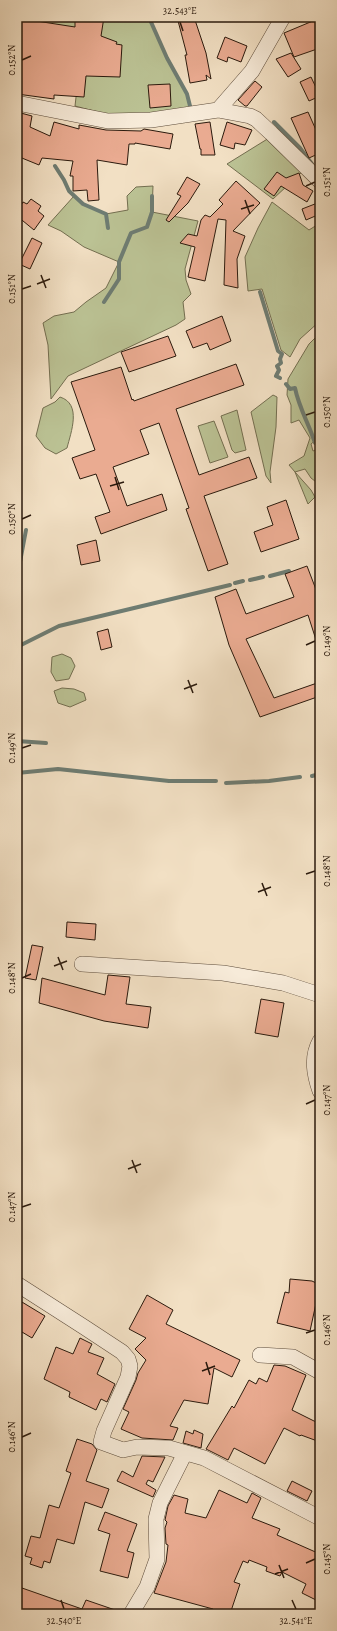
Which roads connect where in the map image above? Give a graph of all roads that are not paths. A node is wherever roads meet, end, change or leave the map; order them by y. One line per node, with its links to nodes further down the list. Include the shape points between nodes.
1 (283, 17): 3 (street, via 252,71)
2 (17, 103): 3 (street, via 108,121 151,120)
3 (218, 110): 4 (street, via 256,119)
4 (320, 181)
5 (82, 964): 6 (street, via 223,973 283,983)
6 (320, 995)
7 (320, 1041): 8 (street, via 314,1060)
8 (320, 1091)
9 (17, 1284): 12 (street, via 122,1352 128,1359 128,1377 100,1442 123,1450 137,1447 169,1448)
10 (260, 1355): 11 (street, via 293,1357)
11 (320, 1372)
12 (185, 1453): 13 (street, via 204,1458); 14 (street, via 160,1503 156,1519 156,1558 147,1587)
13 (320, 1518)
14 (131, 1614)

